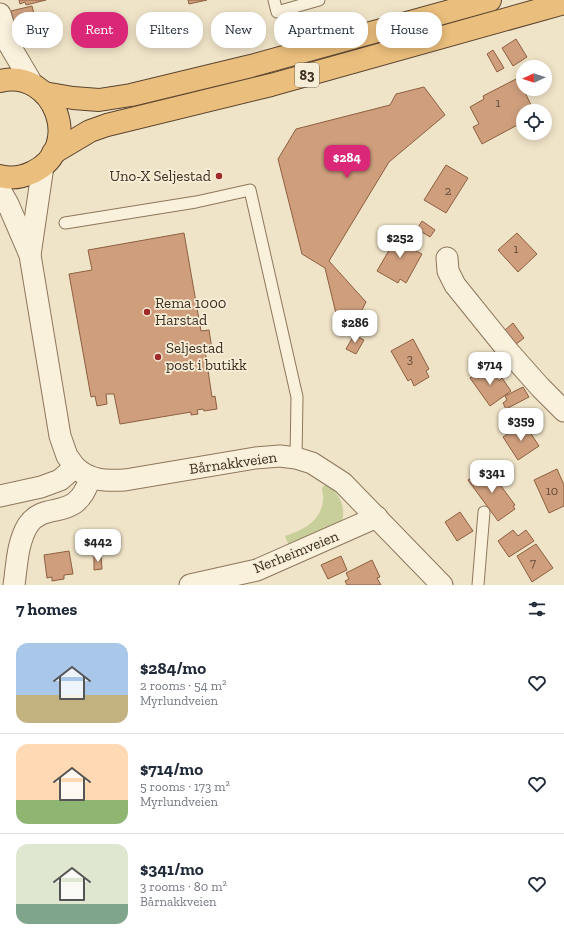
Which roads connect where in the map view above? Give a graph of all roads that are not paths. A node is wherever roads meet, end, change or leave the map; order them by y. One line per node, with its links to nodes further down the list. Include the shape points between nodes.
1 (274, 0): 2 (lane, via 277,12)
2 (319, 0)
3 (490, 0): 7 (highway, 83, via 251,66 137,94 99,100 73,98)
4 (564, 3): 8 (highway, 83, via 271,85 107,125 90,131)
5 (0, 14): 7 (street, via 10,46)
6 (0, 81): 7 (highway, 83, via 14,80)
7 (38, 89): 8 (highway, via 55,107 59,120 59,136)
8 (48, 159): 9 (highway, 83, via 28,175); 12 (street, via 38,189)
9 (0, 176)
10 (0, 190): 12 (street)
11 (64, 223): 15 (lane, via 196,202 250,190 297,397)
12 (30, 255): 16 (street, via 60,436 67,456)
13 (447, 258): 14 (street, via 448,271 454,285 509,352)
14 (564, 411)
15 (296, 458): 16 (street, Bårnakkveien, via 255,458 125,480 106,481); 19 (street, Bårnakkveien, via 326,470)
16 (83, 473): 17 (street, via 41,487); 20 (street, via 86,492 77,503 48,512 29,524 20,541)
17 (0, 496)
18 (484, 512): 23 (lane)
19 (377, 517): 21 (street, Nerheimveien, via 257,570); 22 (street, Bårnakkveien)
20 (14, 585)
21 (190, 585)
22 (442, 585)
23 (478, 585)

